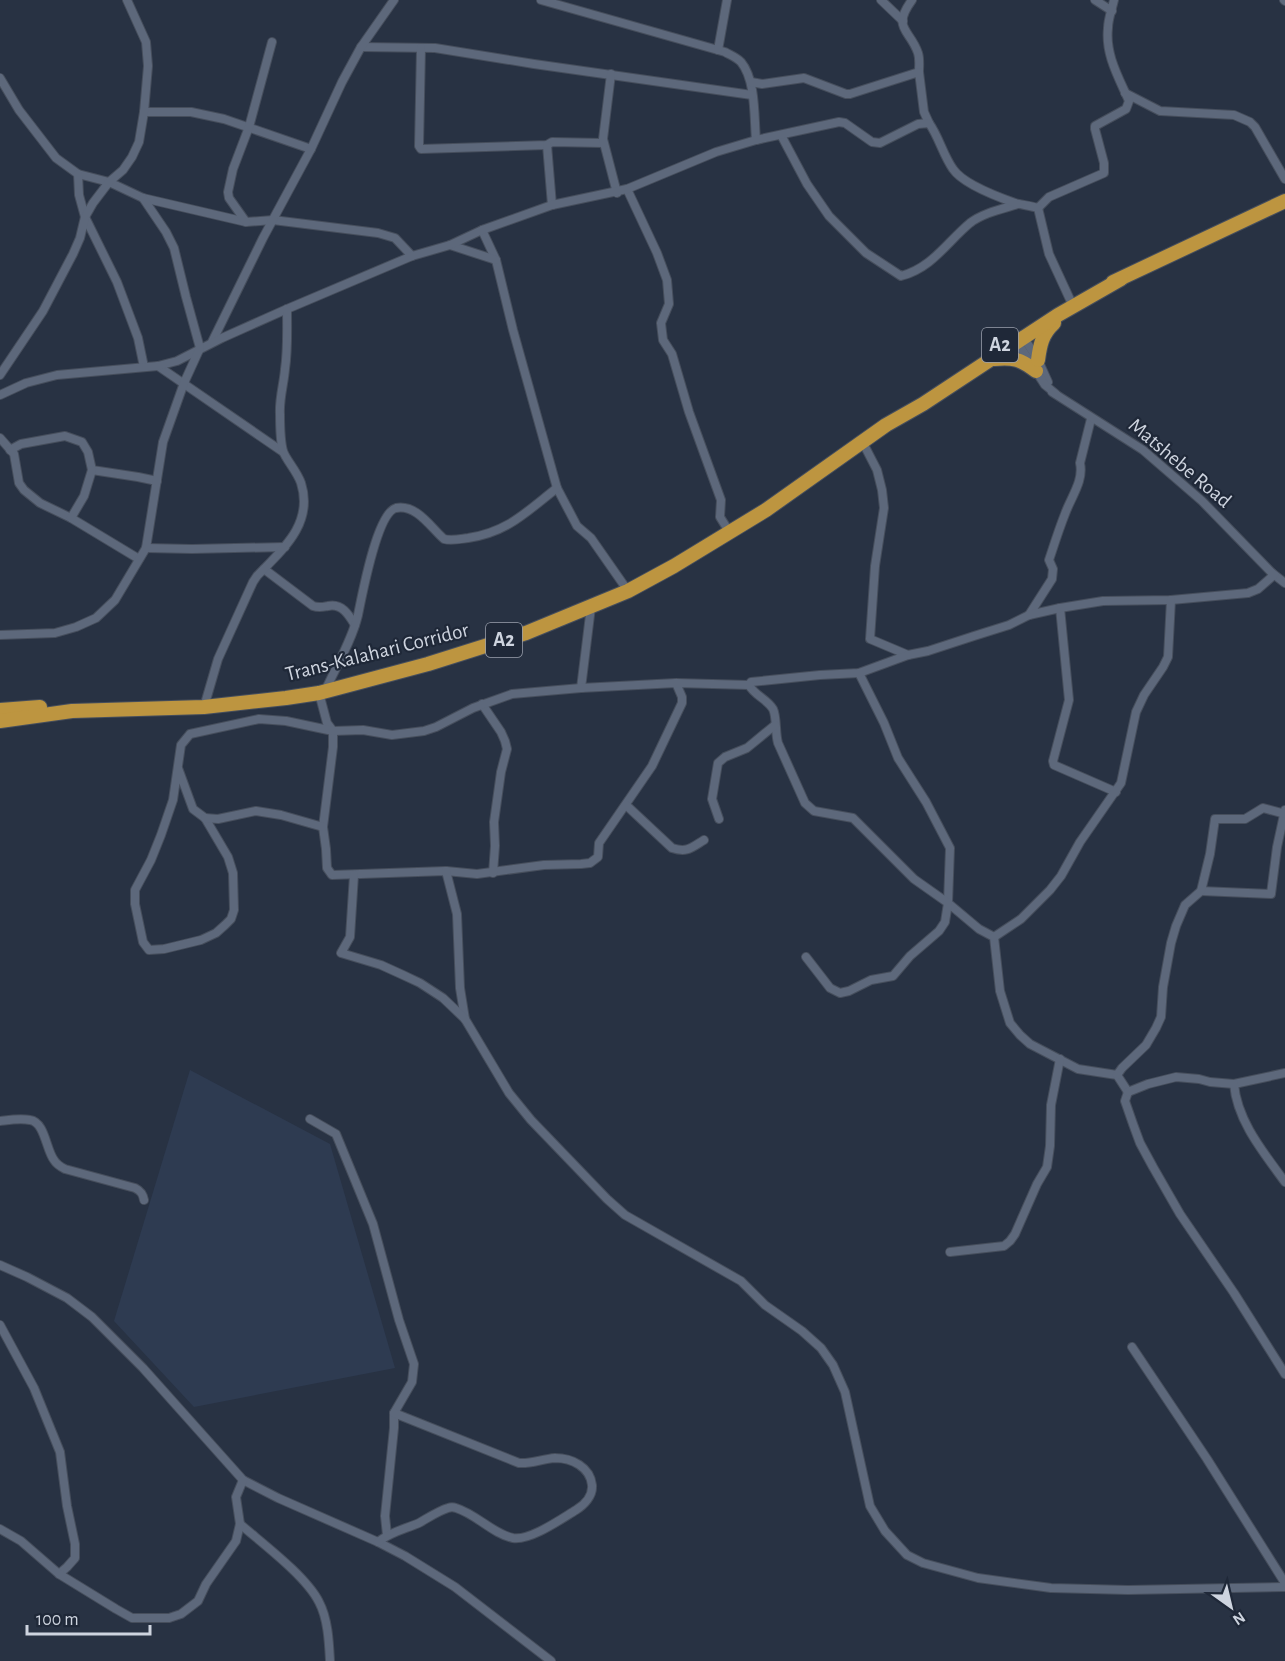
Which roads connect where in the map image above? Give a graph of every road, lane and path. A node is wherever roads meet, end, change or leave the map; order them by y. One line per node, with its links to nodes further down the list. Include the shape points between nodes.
1 (127, 0): 23 (street, via 146,42)
2 (394, 0): 12 (street)
3 (541, 0): 14 (street)
4 (727, 0): 14 (street)
5 (881, 0): 10 (street)
6 (912, 0): 10 (street)
7 (1095, 0): 9 (street)
8 (1114, 0): 9 (street)
9 (1112, 10): 19 (street, via 1108,45)
10 (903, 21): 15 (street, via 902,27 918,55)
11 (272, 42): 25 (street)
12 (361, 46): 13 (street); 30 (street)
13 (421, 48): 16 (street); 29 (street, via 421,149)
14 (718, 50): 18 (street, via 736,58)
15 (919, 72): 18 (street, via 850,94 804,78); 24 (street)
16 (611, 74): 20 (street); 28 (street)
17 (0, 78): 22 (street)
18 (751, 82): 20 (street)
19 (1125, 93): 32 (street, via 1160,111 1241,117 1255,127); 40 (street, via 1129,102 1126,109 1095,126 1104,173 1049,197)
20 (752, 95): 27 (street)
21 (0, 96): 22 (street)
22 (11, 97): 31 (street, via 56,158)
23 (144, 112): 25 (street, via 191,112); 33 (street, via 132,157)
24 (929, 123): 26 (street, via 876,143 842,122); 38 (street, via 961,178)
25 (249, 127): 30 (street); 43 (street, via 228,192)
26 (781, 135): 27 (street); 38 (street, via 829,216 866,253 901,276 939,255 971,222)
27 (756, 140): 34 (street)
28 (603, 142): 29 (street); 35 (street)
29 (547, 145): 39 (street)
30 (311, 149): 42 (street)
31 (78, 174): 33 (street); 41 (street)
32 (1285, 179)
33 (109, 182): 36 (street); 41 (street)
34 (627, 189): 35 (street); 72 (street, via 668,280 669,304 661,323 663,340 672,354 721,500 720,517)
35 (617, 192): 39 (street)
36 (143, 198): 43 (street); 52 (street, via 174,248)
37 (1285, 201): 48 (highway, Trans-Kalahari Corridor / A2)
38 (1018, 204): 40 (street)
39 (552, 205): 44 (street)
40 (1038, 208): 48 (street, via 1049,254)
41 (85, 217): 56 (street, via 117,282 138,338); 57 (street, via 73,254 47,303)
42 (273, 220): 43 (street); 46 (street, via 378,233 395,238); 51 (street)
43 (246, 222)
44 (482, 230): 45 (street); 47 (street)
45 (450, 245): 46 (street); 47 (street)
46 (412, 256): 49 (street)
47 (496, 260): 70 (street)
48 (1072, 303): 50 (highway, Trans-Kalahari Corridor / A2); 54 (highway, via 1041,340)
49 (287, 309): 51 (street); 67 (street, via 286,367 279,409)
50 (1018, 337): 53 (highway, Trans-Kalahari Corridor / A2); 54 (street); 62 (highway, Trans-Kalahari Corridor / A2, via 919,399)
51 (212, 343): 52 (street)
52 (200, 348): 55 (street); 58 (street)
53 (991, 360): 54 (highway, via 1018,359); 62 (highway, Trans-Kalahari Corridor / A2)
54 (1037, 365): 59 (street)
55 (158, 366): 56 (street); 58 (street)
56 (144, 367): 60 (street, via 57,375)
57 (0, 375)
58 (184, 383): 67 (street); 69 (street, via 163,442)
59 (1052, 392): 61 (street); 66 (street, Matshebe Road)
60 (0, 395)
61 (1091, 419): 66 (street); 83 (street, via 1077,488 1049,560 1052,579)
62 (886, 425): 64 (highway, Trans-Kalahari Corridor / A2)
63 (0, 438): 65 (street)
64 (862, 441): 72 (highway, Trans-Kalahari Corridor / A2); 86 (street, via 877,470 884,508 870,639)
65 (10, 450): 68 (street, via 21,444 65,436 82,442); 71 (street, via 24,490)
66 (1143, 450): 77 (street, via 1202,501)
67 (283, 452): 73 (street, via 297,475 305,501 297,530)
68 (92, 470): 69 (street); 71 (street, via 84,496)
69 (157, 481): 74 (street)
70 (557, 488): 79 (street, via 577,526 591,538); 84 (street, via 501,530 475,537 444,539 417,513 397,508 389,511 369,562)
71 (71, 518): 75 (street)
72 (730, 533): 79 (highway, Trans-Kalahari Corridor / A2)
73 (285, 547): 74 (street); 76 (street)
74 (146, 548): 75 (street)
75 (139, 559): 85 (street, via 115,600 96,618 55,633)
76 (264, 569): 84 (street, via 313,606 335,605 343,609); 93 (street, via 253,582 218,659)
77 (1274, 575): 78 (street); 80 (street, via 1248,593)
78 (1285, 583)
79 (628, 591): 81 (highway, Trans-Kalahari Corridor / A2)
80 (1171, 600): 82 (street, via 1103,601); 98 (street, via 1168,657 1136,712)
81 (591, 607): 90 (street); 91 (highway, Trans-Kalahari Corridor / A2, via 472,651)
82 (1060, 608): 83 (street); 98 (street, via 1069,700 1054,765)
83 (1029, 615): 86 (street)
84 (355, 625): 91 (street)
85 (0, 635)
86 (908, 655): 87 (street)
87 (858, 673): 89 (street); 110 (street, via 898,758 950,848)
88 (676, 683): 89 (street); 90 (street); 99 (street, via 682,703 652,766)
89 (750, 685): 95 (street, via 772,709)
90 (581, 688): 92 (street, via 512,694)
91 (322, 692): 93 (highway, Trans-Kalahari Corridor / A2); 96 (street, via 327,723)
92 (482, 704): 96 (street, via 424,731 392,735 363,730); 107 (street, via 501,732 507,749 494,822)
93 (204, 707): 94 (highway, Trans-Kalahari Corridor / A2, via 72,711)
94 (2, 719)
95 (775, 725): 103 (street, via 747,748 718,763 712,799); 110 (street, via 778,742 805,802 814,811 853,818 914,879)
96 (333, 731): 97 (street, via 259,718 190,734 181,745); 104 (street)
97 (178, 768): 102 (street, via 193,809); 102 (street, via 160,835 135,890 143,942 149,950 201,940 231,919 233,873)
98 (1116, 792): 111 (street, via 1050,890 1021,919)
99 (626, 805): 105 (street, via 672,848 687,850); 107 (street, via 599,843 598,857 590,863)
100 (1285, 809): 101 (street)
101 (1285, 814): 109 (street, via 1263,808 1245,819 1215,819); 109 (street, via 1271,894)
102 (205, 818): 104 (street, via 256,811)
103 (718, 819)
104 (323, 828): 108 (street, via 328,871 332,875)
105 (704, 840)
106 (446, 872): 107 (street); 108 (street); 113 (street, via 457,914)
107 (493, 873)
108 (354, 875): 113 (street, via 350,937 341,953 420,983)
109 (1201, 891): 116 (street, via 1185,905 1176,926 1161,1017 1146,1045)
110 (948, 903): 111 (street); 112 (street, via 939,931 893,976 870,980 840,993 830,988)
111 (994, 937): 114 (street, via 999,991 1010,1023 1030,1044)
112 (806, 957)
113 (465, 1019): 136 (street, via 509,1093 607,1199 625,1215 741,1281 821,1348 845,1392 870,1506 885,1531 907,1555 978,1578 1051,1588)
114 (1059, 1059): 116 (street, via 1078,1070); 123 (street, via 1047,1167 1015,1234 1004,1246)
115 (1285, 1073): 117 (street)
116 (1118, 1075): 118 (street)
117 (1234, 1084): 118 (street, via 1176,1077); 121 (street, via 1243,1116 1262,1152)
118 (1128, 1092): 127 (street, via 1125,1101 1140,1143 1180,1214)
119 (310, 1119): 128 (street, via 336,1134 373,1224 414,1364 412,1382)
120 (0, 1121): 122 (street, via 35,1121 58,1166 135,1188)
121 (1285, 1182)
122 (144, 1200)
123 (950, 1252)
124 (0, 1265): 129 (street, via 67,1298 92,1317)
125 (0, 1325): 134 (street, via 34,1388 60,1452 75,1558)
126 (1132, 1347): 135 (street)
127 (1285, 1374)
128 (394, 1413): 132 (street, via 385,1516); 132 (street, via 519,1463 569,1460 583,1466 593,1490 579,1508 524,1538 513,1538 450,1507)
129 (243, 1480): 130 (street, via 236,1497); 133 (street)
130 (240, 1524): 134 (street, via 236,1541 198,1601 169,1618 132,1618); 137 (street, via 303,1579 320,1602)
131 (0, 1529): 134 (street)
132 (387, 1535): 133 (street)
133 (378, 1542): 138 (street, via 455,1587)
134 (59, 1574)
135 (1285, 1583)
136 (1285, 1587)
137 (330, 1661)
138 (551, 1661)

